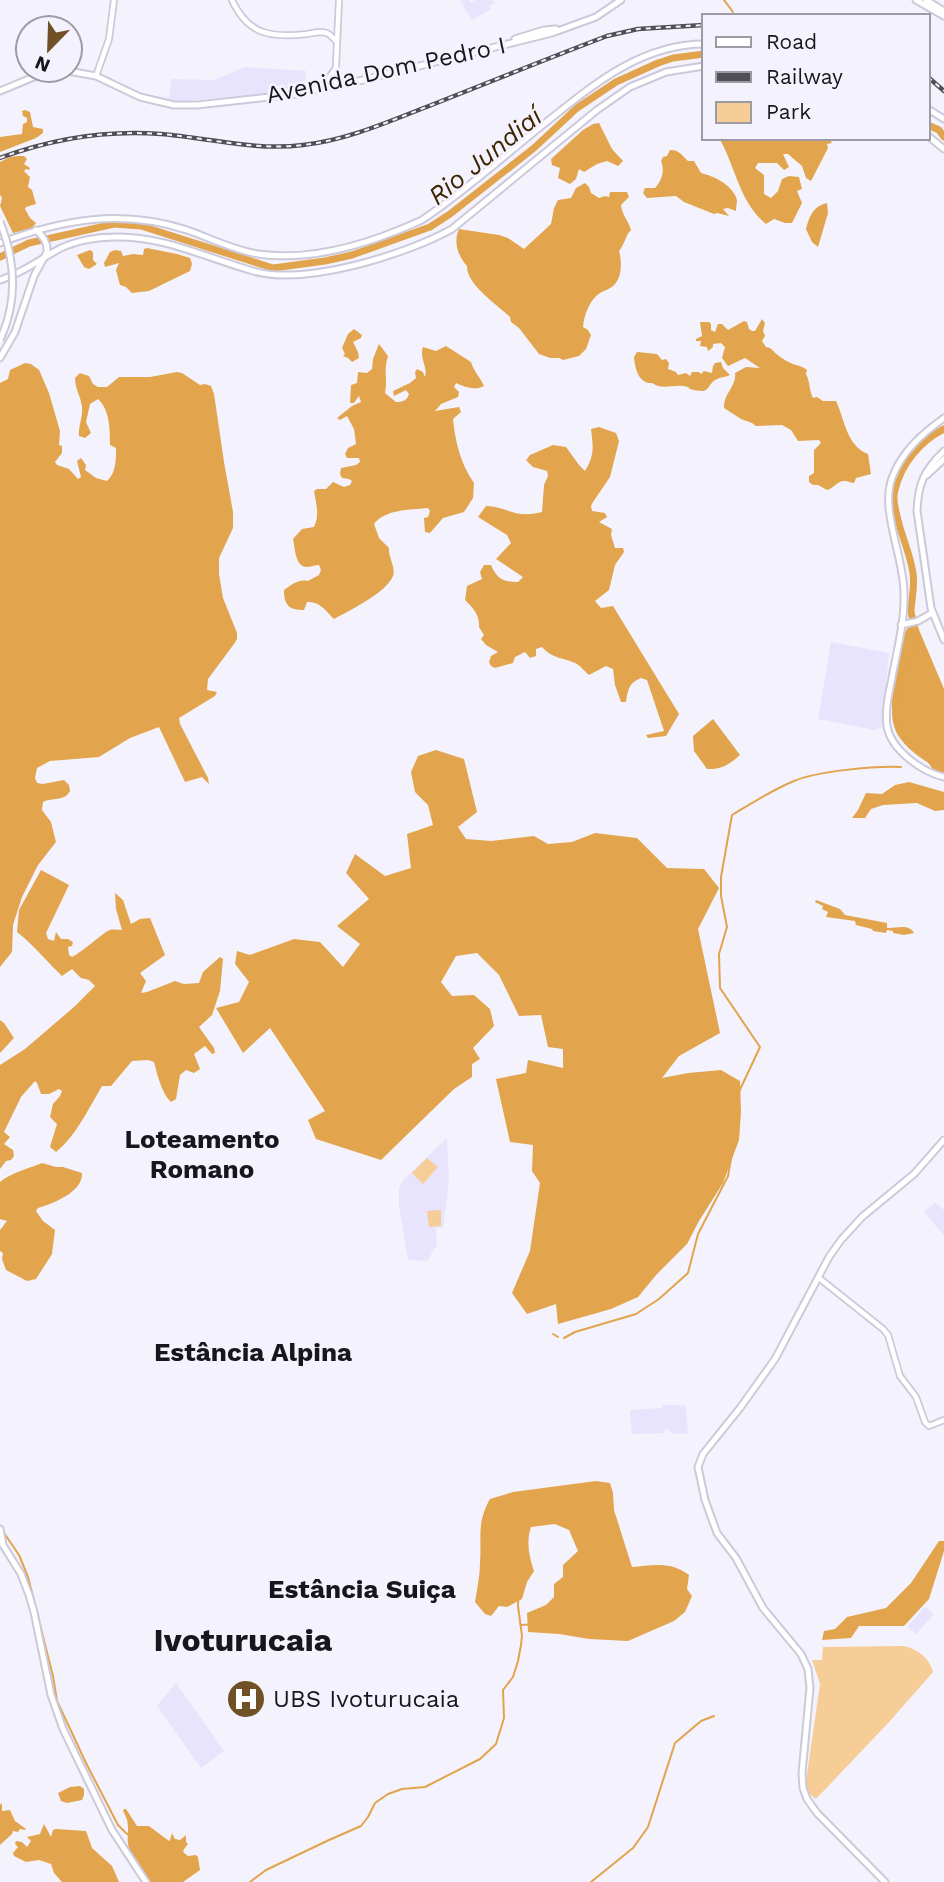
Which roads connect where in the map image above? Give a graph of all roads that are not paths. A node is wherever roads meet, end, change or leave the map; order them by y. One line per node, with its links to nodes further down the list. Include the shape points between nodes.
1 (114, 0): 14 (street)
2 (232, 0): 9 (street, via 246,23 264,33 320,32)
3 (339, 0): 9 (street)
4 (621, 0): 8 (main road, Avenida Dom Pedro I)
5 (916, 0): 7 (main road)
6 (926, 0): 7 (main road)
7 (944, 13)
8 (569, 28): 15 (main road, Avenida Dom Pedro I, via 544,30); 16 (main road, Avenida Dom Pedro I)
9 (337, 42): 13 (street)
10 (702, 44): 22 (main road, via 646,55 621,67 422,220 349,246 310,254 255,254 155,222 117,218 66,222)
11 (702, 66): 24 (main road, via 666,72 630,87 453,229 414,247 294,276 254,271 146,239 89,239)
12 (84, 72): 14 (main road, Avenida Dom Pedro I)
13 (335, 72): 15 (main road); 16 (street); 17 (main road)
14 (97, 75): 16 (main road, Avenida Dom Pedro I, via 140,97 174,105 296,94); 17 (main road, Avenida Dom Pedro I, via 141,94 183,103); 18 (main road, Avenida Dom Pedro I, via 51,71)
15 (345, 81): 16 (main road, Avenida Dom Pedro I)
16 (335, 84): 17 (main road, Avenida Dom Pedro I)
17 (324, 85)
18 (0, 89)
19 (930, 138): 20 (main road)
20 (944, 149)
21 (0, 222): 26 (main road, bridge, via 14,282)
22 (36, 230): 23 (main road); 24 (main road, via 47,248)
23 (0, 243)
24 (44, 259): 25 (main road); 27 (main road)
25 (0, 280)
26 (0, 340)
27 (0, 358)
28 (944, 418): 33 (main road, via 914,443 888,492 903,571)
29 (944, 451): 31 (main road)
30 (944, 459): 31 (main road)
31 (922, 479): 32 (main road, via 917,511)
32 (932, 612): 33 (main road); 34 (main road)
33 (904, 625): 35 (main road, via 887,701 887,727 911,761)
34 (944, 640)
35 (944, 777)
36 (944, 1140): 37 (main road, via 914,1174 850,1229)
37 (819, 1278): 38 (street, via 888,1335 900,1376 916,1397 925,1422 929,1426); 41 (main road, via 775,1359 703,1454 698,1472 717,1533 808,1669 802,1773 807,1799)
38 (944, 1420)
39 (0, 1529): 40 (main road, via 3,1545 29,1595 60,1721 112,1830)
40 (146, 1882)
41 (885, 1882)

